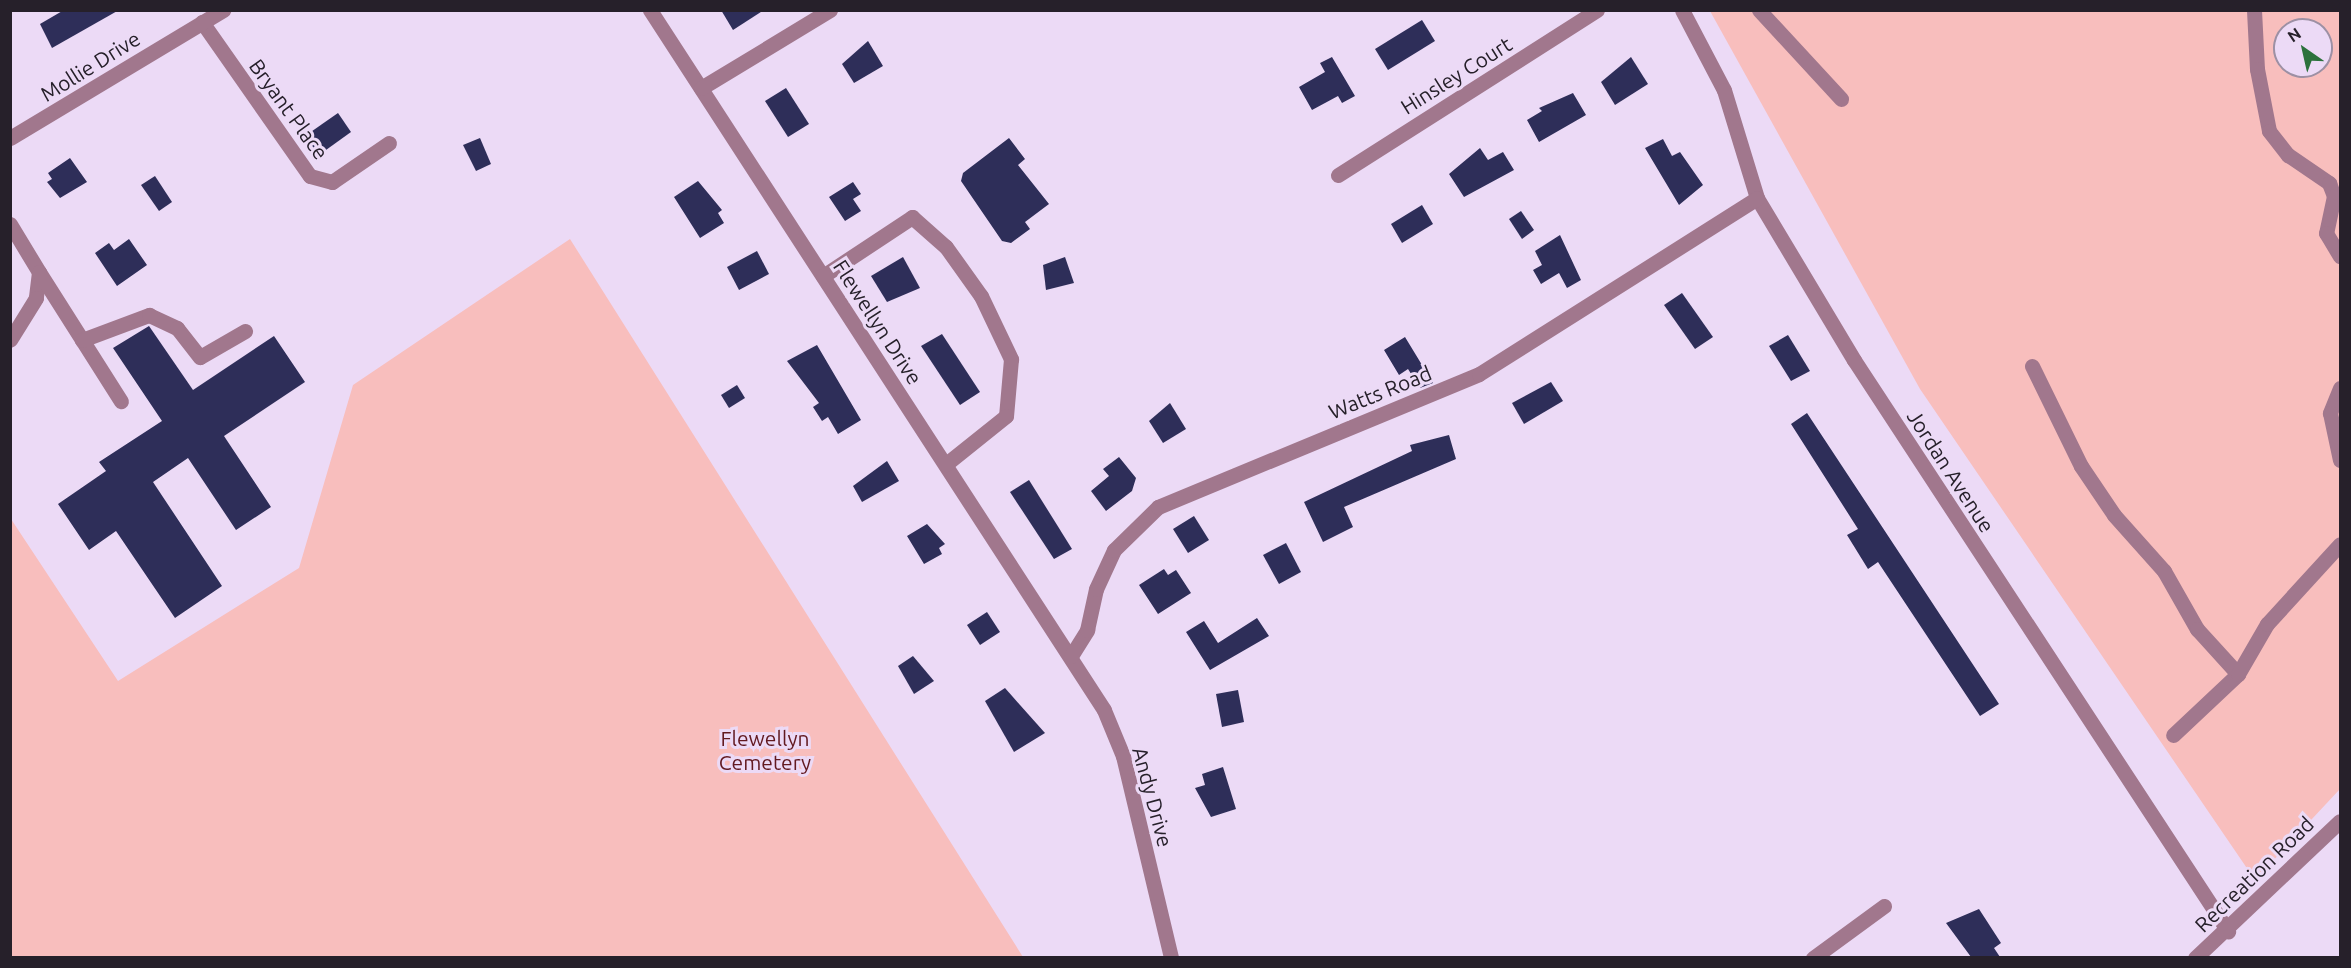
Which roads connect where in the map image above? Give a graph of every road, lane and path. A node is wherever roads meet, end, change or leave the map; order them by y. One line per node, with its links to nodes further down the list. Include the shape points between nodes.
1 (223, 10): 8 (street, Mollie Drive)
2 (650, 10): 9 (street, Flewellyn Drive)
3 (830, 10): 9 (street)
4 (1597, 10): 13 (street, Hinsley Court)
5 (1682, 10): 14 (street, Jordan Avenue, via 1724,90)
6 (1759, 10): 10 (street)
7 (2254, 10): 16 (street, via 2257,69 2269,131 2288,155 2329,183 2334,196 2326,233)
8 (202, 22): 11 (street, Mollie Drive); 12 (street, Bryant Place, via 310,176 332,182)
9 (701, 88): 18 (street, Flewellyn Drive)
10 (1841, 99)
11 (10, 138)
12 (389, 143)
13 (1338, 175)
14 (1757, 198): 28 (street, Watts Road, via 1479,374 1158,507 1114,550 1096,589 1087,630); 33 (street, Jordan Avenue, via 1854,360)
15 (10, 224): 17 (street)
16 (2340, 256)
17 (39, 272): 20 (street, via 36,298); 21 (street)
18 (823, 276): 26 (street, Flewellyn Drive); 26 (street, via 912,217 946,247 981,296 1011,359 1006,416)
19 (245, 331): 21 (street, via 200,357 177,328 149,315)
20 (10, 340)
21 (82, 340): 24 (street)
22 (2032, 366): 29 (street, via 2081,466 2114,515 2164,571 2197,629)
23 (2340, 388): 25 (street, via 2330,413)
24 (121, 401)
25 (2340, 460)
26 (946, 464): 28 (street, Flewellyn Drive)
27 (2340, 544): 29 (street, via 2267,624)
28 (1071, 656): 34 (street, Andy Drive, via 1104,710 1123,756)
29 (2238, 674): 30 (street)
30 (2173, 735)
31 (2340, 820): 33 (street, Recreation Road)
32 (1884, 906): 35 (street)
33 (2228, 931): 36 (street, Recreation Road)
34 (1171, 957)
35 (1813, 957)
36 (2196, 957)

